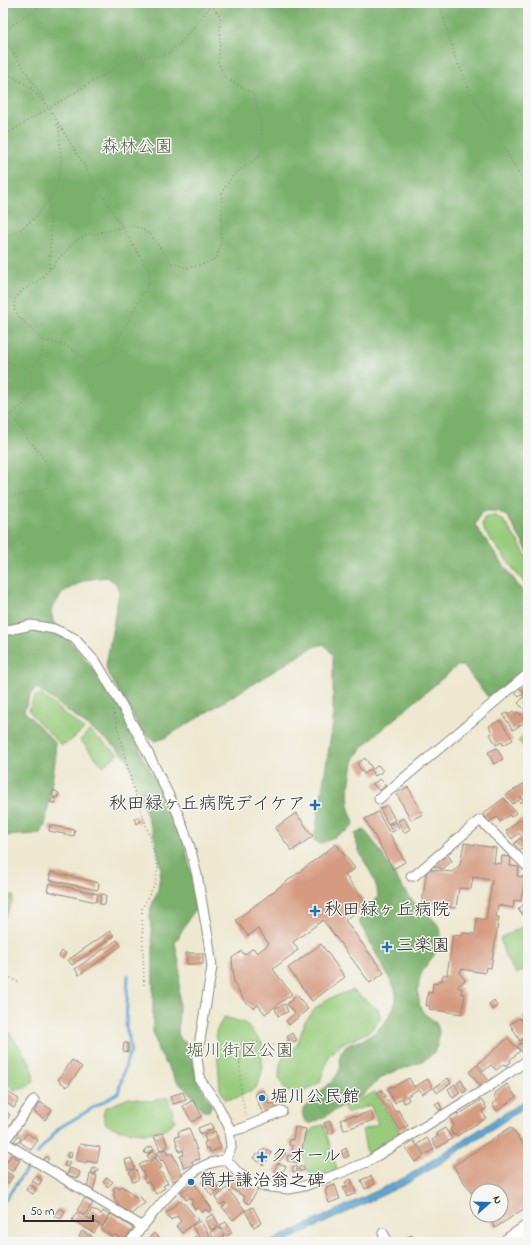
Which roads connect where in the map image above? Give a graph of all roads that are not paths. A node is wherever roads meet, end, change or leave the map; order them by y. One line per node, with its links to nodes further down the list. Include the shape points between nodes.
1 (3, 631): 9 (street, via 32,625 54,629 74,638 98,665 127,714 178,814 198,875 212,967 197,1058 200,1080 216,1102)
2 (528, 674): 3 (street)
3 (379, 799)
4 (528, 867): 5 (street, via 480,820)
5 (411, 876)
6 (528, 1060): 11 (street, via 367,1162 304,1186 289,1189 262,1186 239,1174)
7 (34, 1100): 10 (street)
8 (282, 1111): 9 (street)
9 (230, 1132): 11 (street, via 231,1148)
10 (3, 1143): 12 (street)
11 (226, 1160): 12 (street, via 208,1164 195,1171 174,1190)
12 (143, 1227): 15 (street)
13 (528, 1228): 17 (highway)
14 (383, 1234): 16 (street)
15 (130, 1242)
16 (388, 1242)
17 (508, 1242)

